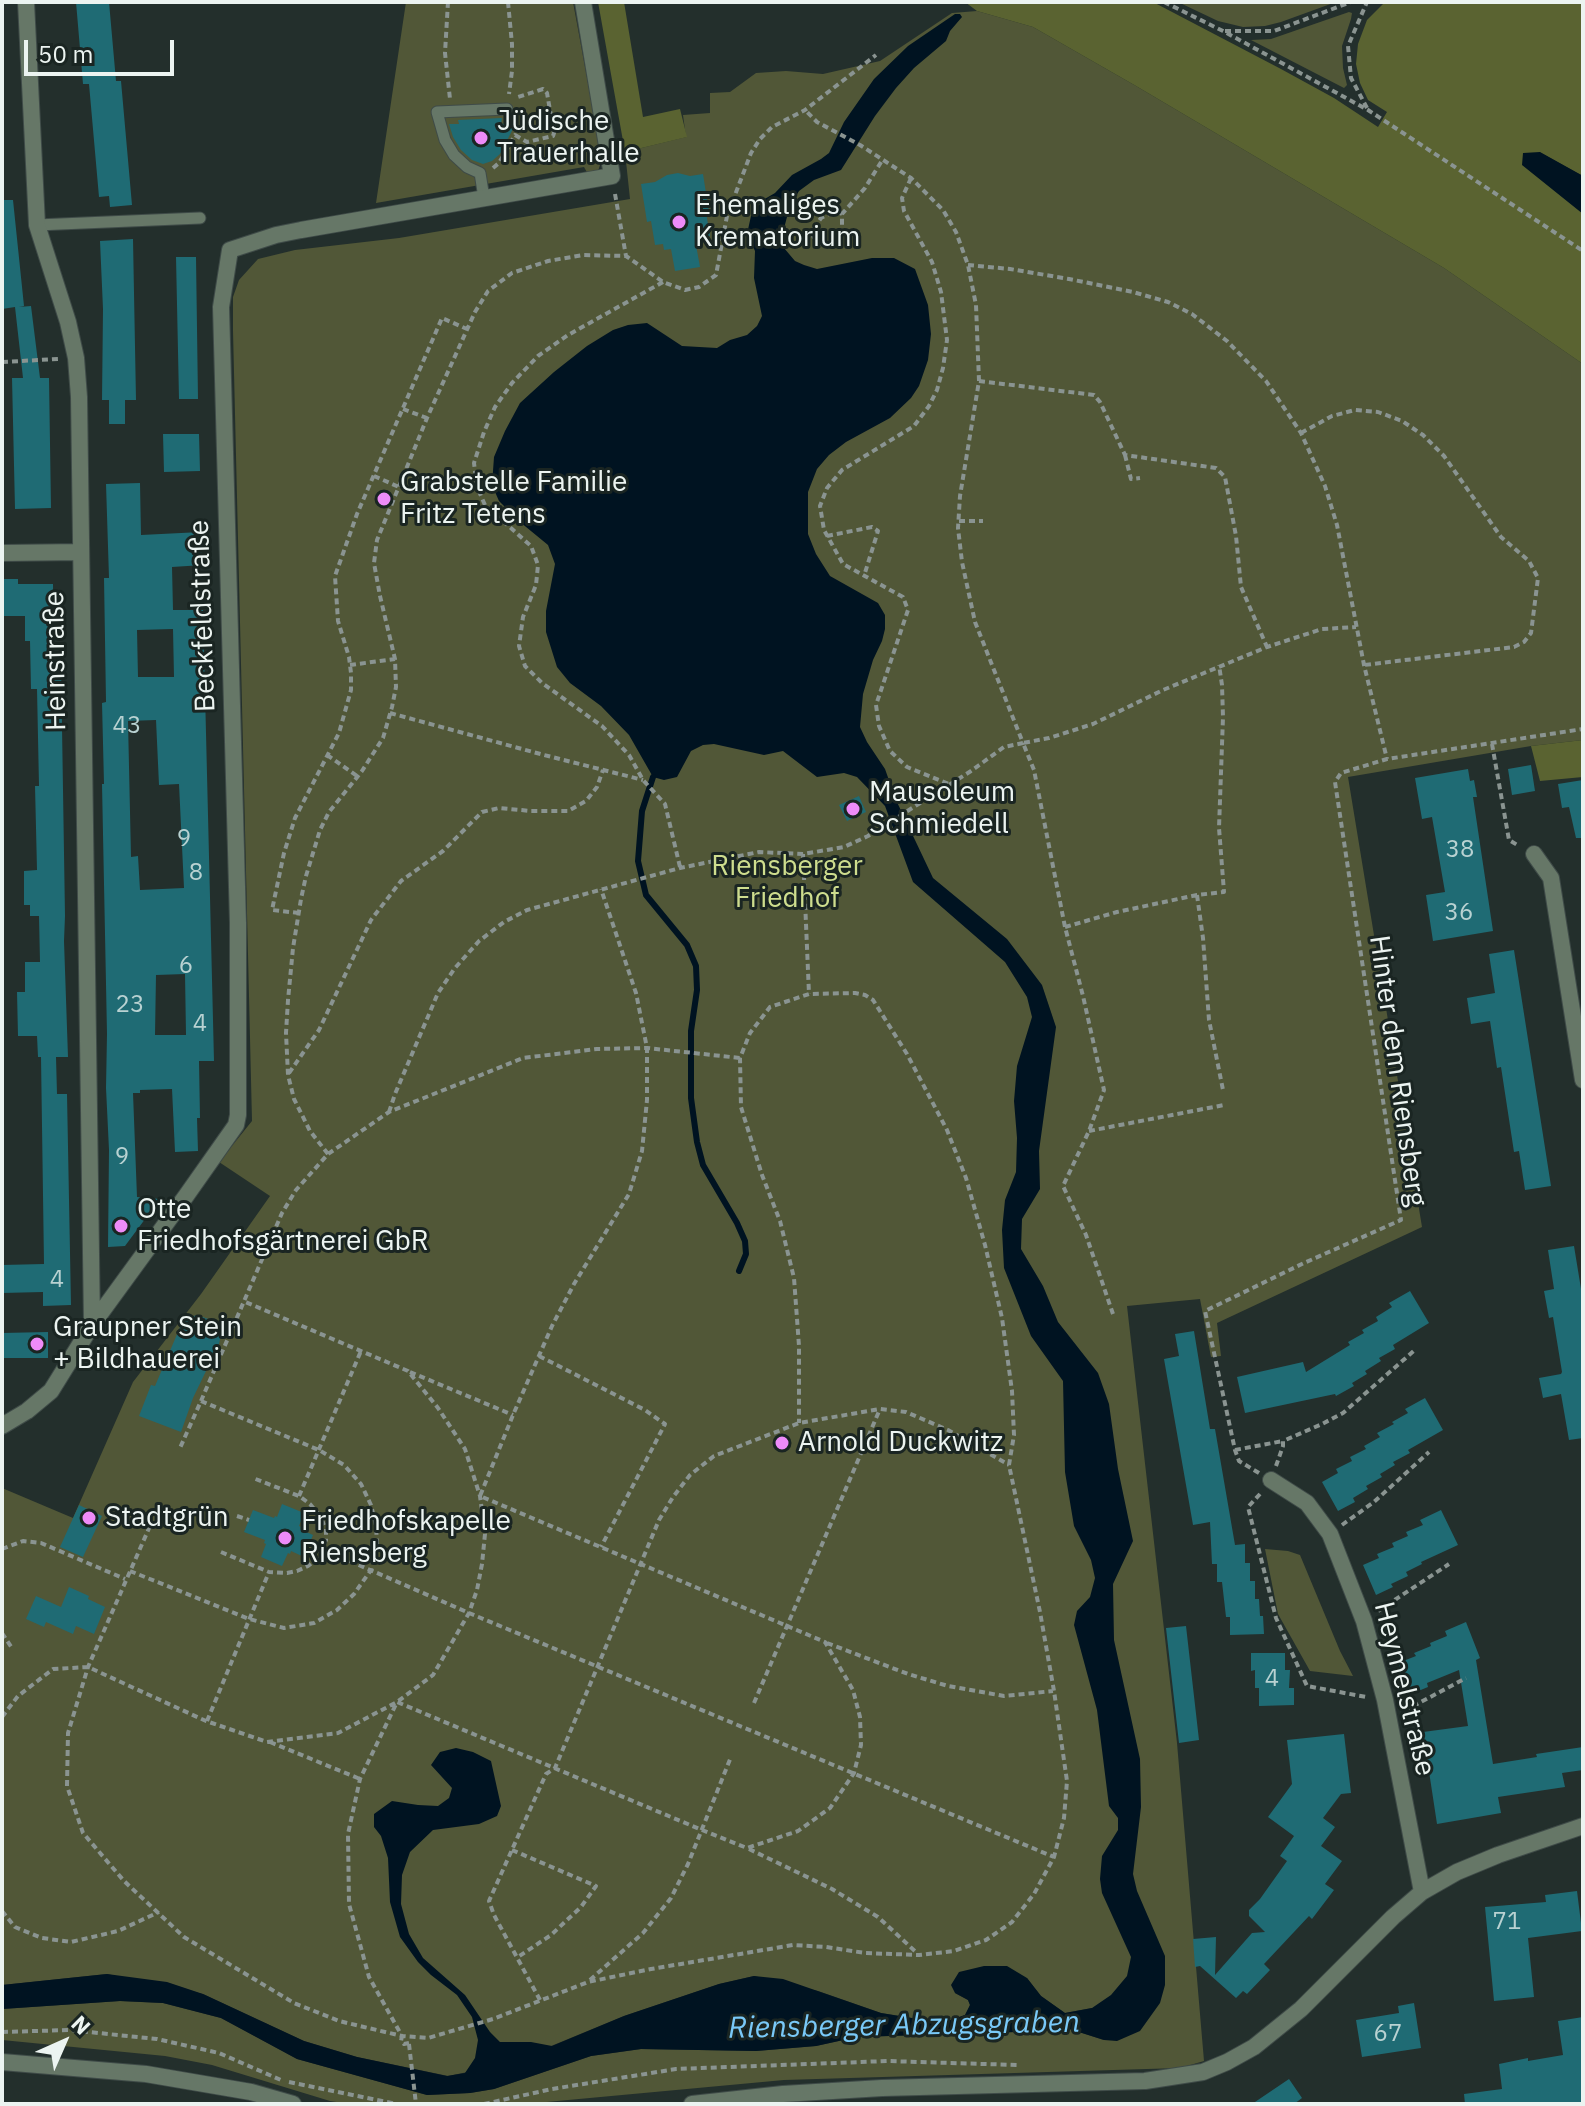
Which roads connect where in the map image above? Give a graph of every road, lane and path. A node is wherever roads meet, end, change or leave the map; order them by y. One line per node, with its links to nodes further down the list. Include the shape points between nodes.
1 (26, 2): 21 (street, Heinstraße)
2 (448, 2): 13 (path, via 445,53)
3 (508, 2): 15 (path, via 508,101 543,89 554,133 527,142 515,135 499,163)
4 (583, 2): 16 (street)
5 (1164, 2): 8 (path)
6 (1351, 2): 8 (path, via 1274,31)
7 (1367, 2): 12 (path, via 1348,46 1351,78)
8 (1223, 31): 12 (path)
9 (876, 55): 11 (path)
10 (507, 109): 13 (lane)
11 (805, 110): 14 (path); 25 (path, via 772,127 751,153 727,216 716,275 685,290)
12 (1368, 110): 22 (path)
13 (452, 111): 15 (lane, via 437,112 445,140 457,159)
14 (883, 159): 17 (path); 19 (path)
15 (480, 173): 18 (lane)
16 (612, 176): 18 (street, Beckfeldstraße); 23 (path)
17 (911, 178): 24 (path, via 943,210); 39 (path, via 902,198 904,211 932,262 941,292 947,340 943,368 929,406 914,426 842,470 827,488 820,506)
18 (484, 198): 78 (street, Beckfeldstraße, via 301,230 230,250 221,307 238,923 238,1115 236,1125)
19 (842, 214): 19 (path, via 835,211 821,218 814,228 815,241 831,245 838,239)
20 (200, 218): 21 (lane)
21 (37, 225): 27 (street, Heinstraße)
22 (1583, 251)
23 (626, 256): 25 (path); 26 (path, via 583,255 512,273 488,291)
24 (968, 265): 29 (path, via 976,305); 32 (path, via 1133,292 1192,314 1266,381)
25 (663, 282): 57 (path, via 538,356 495,407 474,463 485,505 531,546 538,565 519,646 525,666 602,726)
26 (467, 329): 30 (path, via 442,318); 31 (path)
27 (76, 358): 28 (path); 40 (street, Heinstraße)
28 (2, 362)
29 (979, 381): 33 (path, via 1094,395); 37 (path)
30 (403, 409): 31 (path); 34 (path)
31 (427, 418): 36 (path)
32 (1301, 433): 43 (path, via 1337,525); 48 (path, via 1355,410 1402,421 1444,456 1501,537 1529,561 1538,578 1531,633 1514,647)
33 (1125, 455): 35 (path, via 1131,479); 44 (path, via 1216,468 1225,477 1241,587)
34 (374, 476): 36 (path); 46 (path, via 335,576 338,621)
35 (1140, 478)
36 (399, 487): 45 (path, via 377,540 374,563)
37 (959, 521): 38 (path); 51 (path, via 975,622)
38 (983, 521)
39 (827, 536): 42 (path, via 843,564); 42 (path, via 872,527 878,531)
40 (81, 552): 41 (street); 78 (street, Heinstraße)
41 (2, 553)
42 (864, 576): 58 (path, via 903,597 908,610 876,705 879,726 890,751 907,767)
43 (1356, 627): 44 (path, via 1322,629); 48 (path)
44 (1267, 647): 47 (path)
45 (395, 659): 46 (path); 49 (path)
46 (350, 665): 53 (path, via 348,702)
47 (1219, 665): 51 (path, via 1093,724); 63 (path, via 1224,892)
48 (1364, 665): 54 (path)
49 (390, 713): 55 (path); 56 (path, via 383,738)
50 (1583, 729): 52 (path, Hinter dem Riensberg)
51 (1023, 743): 58 (path, via 1004,747); 65 (path, via 1034,770)
52 (1492, 744): 54 (path, Hinter dem Riensberg); 60 (path, via 1509,840)
53 (327, 755): 56 (path); 64 (path, via 295,818 272,910)
54 (1387, 759): 91 (path, Hinter dem Riensberg, via 1341,773 1335,782 1401,1220 1205,1311)
55 (603, 770): 57 (path); 69 (path, via 586,801 568,811 482,812 443,851 401,881 371,920 319,1030)
56 (357, 776): 64 (path, via 320,830)
57 (645, 782): 61 (path, via 665,804)
58 (949, 784): 59 (path, via 844,847)
59 (803, 854): 61 (path, via 759,852); 66 (path)
60 (1534, 854): 70 (street, via 1551,878)
61 (680, 868): 62 (path)
62 (601, 889): 67 (path, via 636,993); 73 (path, via 527,910 479,941 438,993)
63 (1197, 895): 65 (path); 71 (path, via 1209,1020)
64 (299, 913): 69 (path, via 288,1000)
65 (1065, 927): 74 (path, via 1104,1090)
66 (809, 994): 68 (path, via 770,1007 750,1033); 93 (path, via 855,993 873,1000 947,1130 966,1178 1002,1318 1012,1391)
67 (647, 1048): 68 (path); 73 (path, via 523,1058); 81 (path, via 642,1151 629,1194 574,1284)
68 (740, 1058): 86 (path, via 741,1107 794,1278)
69 (288, 1075): 75 (path, via 310,1131)
70 (1583, 1080)
71 (1223, 1090)
72 (1224, 1105): 74 (path)
73 (389, 1112): 75 (path)
74 (1089, 1131): 77 (path, via 1063,1186)
75 (328, 1154): 76 (path, via 282,1213)
76 (243, 1301): 80 (path); 83 (path)
77 (1113, 1314)
78 (92, 1325): 87 (street, via 51,1391)
79 (1416, 1349): 88 (path, via 1343,1413)
80 (361, 1351): 82 (path); 90 (path)
81 (539, 1356): 85 (path); 102 (path, via 665,1424)
82 (408, 1371): 85 (path); 97 (path, via 465,1449)
83 (201, 1401): 89 (path); 90 (path)
84 (880, 1409): 86 (path); 93 (path, via 906,1412 948,1430); 115 (path)
85 (513, 1415): 97 (path)
86 (799, 1423): 106 (path, via 714,1456 690,1475 659,1520)
87 (2, 1426)
88 (1283, 1441): 91 (path); 95 (path)
89 (180, 1448)
90 (319, 1450): 96 (path); 109 (path, via 344,1465 371,1505 377,1544)
91 (1235, 1450): 95 (path, via 1239,1461)
92 (1429, 1452): 101 (path)
93 (1009, 1465): 123 (path)
94 (253, 1478): 96 (path)
95 (1271, 1480): 101 (street, Heymelstraße, via 1307,1503); 125 (path, via 1248,1507 1276,1618 1307,1686)
96 (299, 1496): 104 (path, via 326,1529)
97 (480, 1496): 102 (path); 112 (path, via 485,1534)
98 (237, 1516): 99 (path)
99 (249, 1520)
100 (150, 1526): 108 (path)
101 (1330, 1534): 114 (street, Heymelstraße)
102 (601, 1547): 106 (path)
103 (2, 1549): 111 (path, via 23,1541 41,1543)
104 (322, 1549): 109 (path); 110 (path, via 318,1558 297,1571)
105 (221, 1552): 110 (path)
106 (640, 1564): 115 (path); 120 (path)
107 (1449, 1564): 114 (path)
108 (129, 1570): 111 (path); 113 (path)
109 (371, 1570): 112 (path); 113 (path, via 337,1610 314,1623 284,1628)
110 (269, 1572): 113 (path)
111 (125, 1579): 119 (path)
112 (469, 1613): 120 (path); 126 (path, via 433,1675)
113 (249, 1619): 129 (path)
114 (1364, 1621): 125 (street, Heymelstraße)
115 (788, 1625): 117 (path); 127 (path)
116 (2, 1633): 118 (path)
117 (825, 1642): 123 (path, via 948,1686 1004,1696); 133 (path, via 853,1690 860,1717)
118 (12, 1648)
119 (88, 1667): 128 (path, via 53,1669 18,1696); 129 (path); 142 (path, via 68,1733 67,1786 83,1833)
120 (597, 1667): 132 (path); 133 (path)
121 (1466, 1678): 122 (path)
122 (1448, 1690): 124 (path); 125 (path, via 1406,1712)
123 (1054, 1691): 139 (path, via 1067,1781)
124 (1448, 1696)
125 (1385, 1700): 140 (street, Heymelstraße)
126 (397, 1702): 130 (path, via 338,1733); 132 (path); 134 (path)
127 (754, 1703)
128 (2, 1717)
129 (206, 1721): 130 (path)
130 (267, 1742): 134 (path)
131 (731, 1757): 136 (path)
132 (555, 1768): 136 (path); 138 (path, via 546,1774)
133 (854, 1773): 137 (path, via 830,1808 798,1831); 139 (path)
134 (360, 1779): 148 (path, via 348,1834 349,1904 369,1977)
135 (1583, 1826): 140 (street, via 1471,1866)
136 (702, 1830): 137 (path); 145 (path, via 671,1898 643,1933)
137 (747, 1848): 143 (path, via 878,1917)
138 (512, 1850): 144 (path, via 489,1901); 144 (path, via 596,1886 551,1935)
139 (1054, 1857): 143 (path, via 1012,1922 986,1940)
140 (1422, 1892): 151 (street, via 1301,2009 1254,2047 1203,2072 1145,2081)
141 (2, 1911): 142 (path, via 15,1927 71,1942 118,1931)
142 (159, 1912): 148 (path, via 184,1937 294,2003 339,2021)
143 (919, 1955): 145 (path, via 793,1945)
144 (517, 1958): 146 (path)
145 (588, 1982): 146 (path)
146 (540, 2000): 149 (path, via 466,2028)
147 (2, 2032): 154 (path, via 69,2030 157,2039 219,2053 283,2081)
148 (402, 2036): 149 (path, via 404,2044)
149 (409, 2040): 152 (path)
150 (2, 2062): 153 (street, via 146,2074)
151 (830, 2098): 155 (street)
152 (416, 2102)
153 (293, 2104)
154 (397, 2104)
155 (692, 2104)

